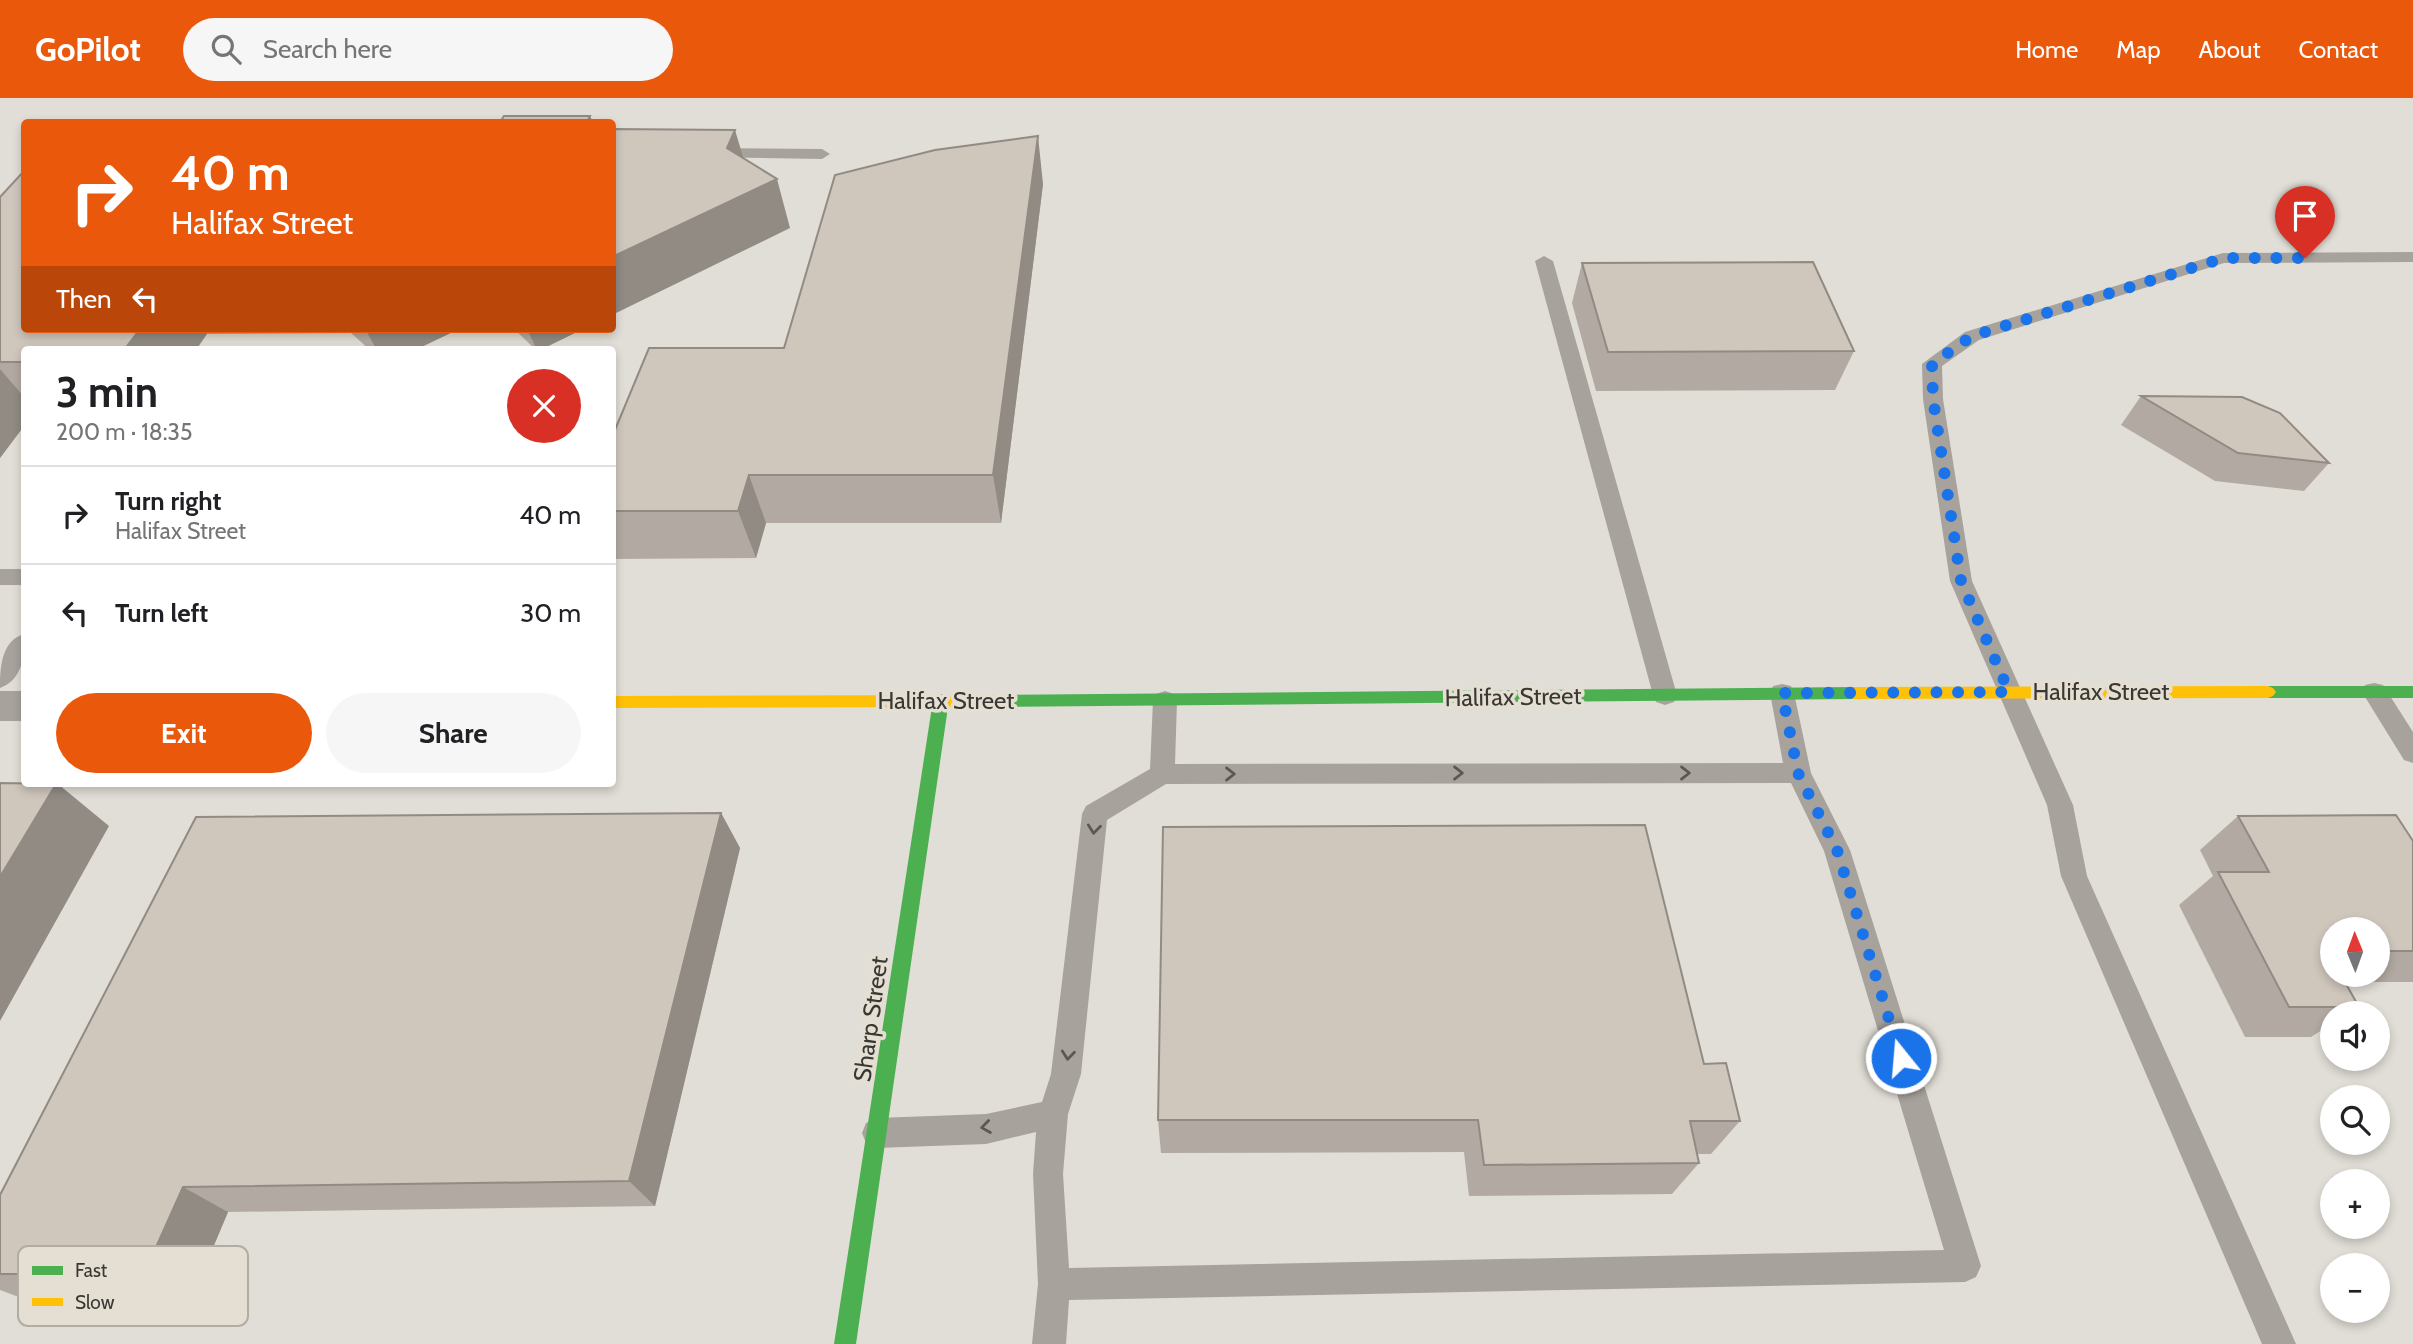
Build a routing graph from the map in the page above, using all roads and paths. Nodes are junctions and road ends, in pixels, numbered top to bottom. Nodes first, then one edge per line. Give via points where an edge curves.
1 (696, 153) edge
2 (822, 154) dead end
3 (2413, 257) edge
4 (1544, 261) dead end
5 (0, 577) edge
6 (21, 577) edge
7 (21, 647) edge
8 (0, 679) edge
9 (2009, 692) junction
10 (2374, 692) junction
11 (2413, 692) edge
12 (1782, 693) junction
13 (1665, 695) junction
14 (941, 700) junction
15 (1165, 701) junction
16 (616, 702) edge
17 (0, 706) edge
18 (21, 706) edge
19 (2413, 753) edge
20 (1798, 773) junction
21 (1162, 774) junction
22 (1053, 1114) junction
23 (877, 1133) junction
24 (1054, 1283) junction
25 (845, 1344) edge
26 (1049, 1344) edge
27 (2279, 1344) edge

1 - 2 lane
3 - 9 lane via 2224,258 1972,336 1932,364 1933,399 1961,581
4 - 13 lane
5 - 6 lane
7 - 8 lane
9 - 10 street, Halifax Street
9 - 12 street, Halifax Street
9 - 27 lane via 2060,805 2074,876
10 - 11 street, Halifax Street
10 - 19 lane
12 - 13 street, Halifax Street
12 - 20 lane
13 - 15 street, Halifax Street
14 - 15 street, Halifax Street
14 - 16 street, Halifax Street
14 - 23 street, Sharp Street
15 - 21 lane
17 - 18 street
21 -> 20 lane
20 - 24 lane via 1837,850 1965,1266
21 -> 22 lane via 1096,814 1066,1074
22 -> 23 lane via 986,1129
22 - 24 lane via 1048,1174
23 - 25 street, Sharp Street
24 - 26 lane

